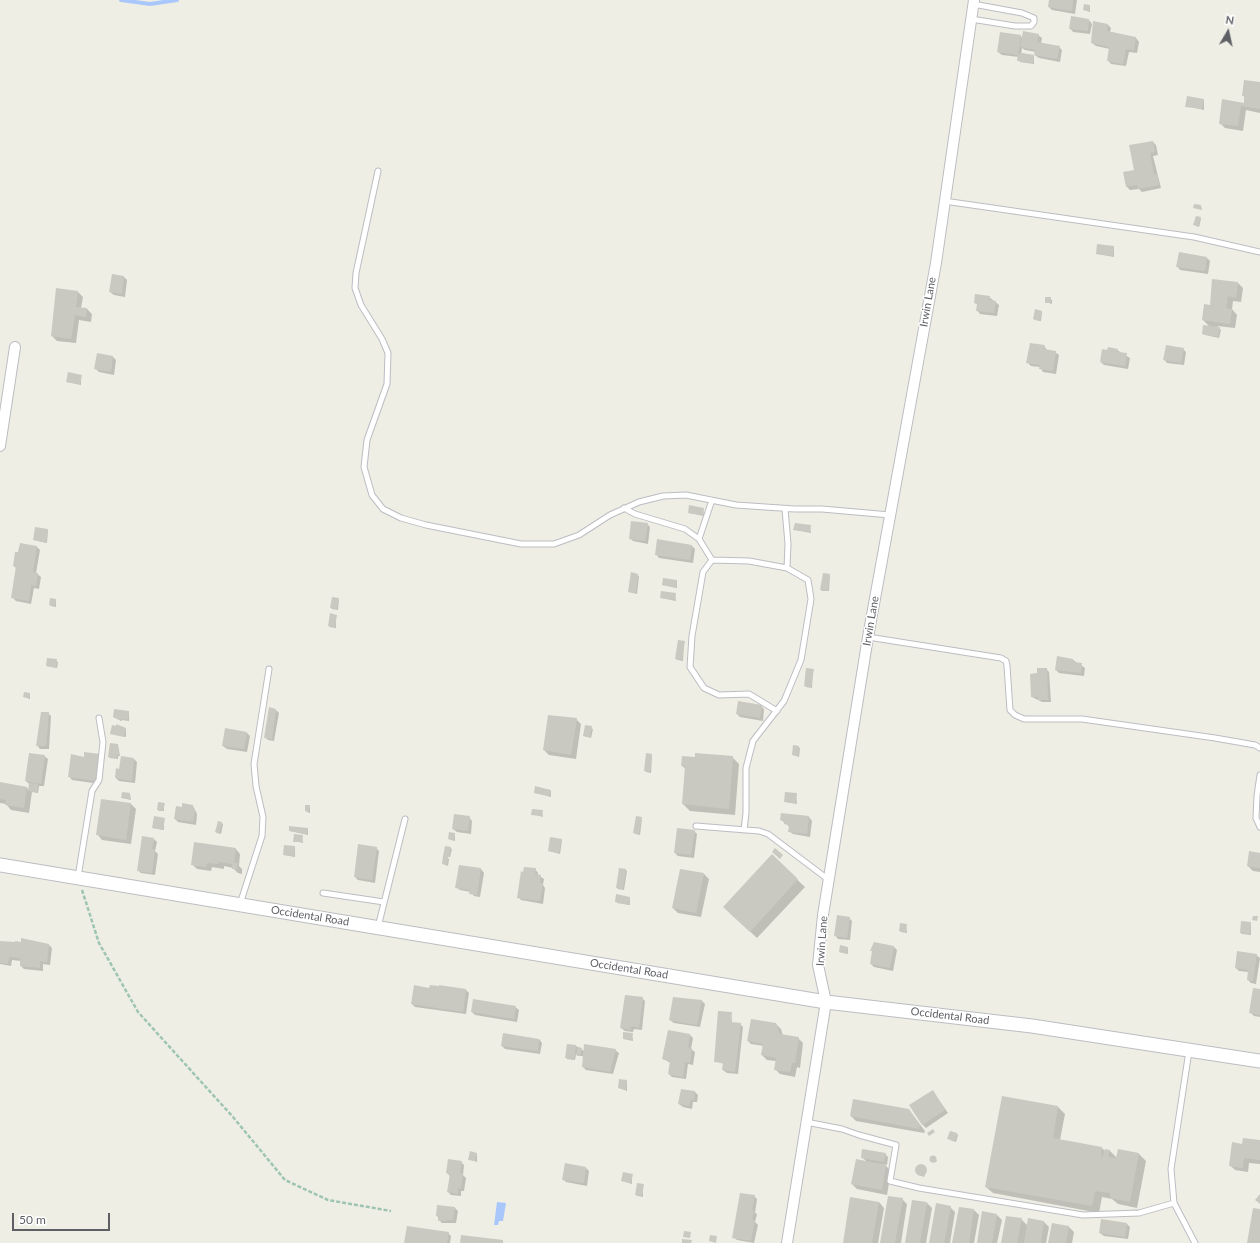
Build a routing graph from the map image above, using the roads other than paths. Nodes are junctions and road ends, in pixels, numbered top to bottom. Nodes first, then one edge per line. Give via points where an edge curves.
1 (973, 2) edge
2 (971, 20) junction
3 (378, 171) dead end
4 (944, 201) junction
5 (1260, 252) edge
6 (15, 347) dead end
7 (0, 446) edge
8 (712, 500) junction
9 (624, 508) junction
10 (785, 509) junction
11 (890, 515) junction
12 (699, 539) junction
13 (712, 560) junction
14 (787, 568) junction
15 (868, 637) junction
16 (269, 669) dead end
17 (777, 711) junction
18 (100, 718) dead end
19 (1260, 748) edge
20 (1260, 775) edge
21 (405, 819) dead end
22 (696, 826) dead end
23 (1260, 827) edge
24 (744, 830) junction
25 (0, 865) edge
26 (78, 877) junction
27 (829, 880) junction
28 (323, 893) dead end
29 (384, 902) junction
30 (240, 904) junction
31 (378, 927) junction
32 (826, 1002) junction
33 (1189, 1050) junction
34 (1260, 1061) edge
35 (806, 1122) junction
36 (1174, 1204) junction
37 (787, 1243) edge
38 (1195, 1243) edge

1 - 2 street, Irwin Lane
1 - 2 lane via 1022,13 1034,18 1034,22 1031,26 1015,26
2 - 4 street, Irwin Lane
3 - 9 lane via 355,288 361,305 388,353 387,384 367,440 364,467 372,495 383,508 401,518 521,544 554,544 579,535
4 - 5 lane via 1194,237
4 - 11 street, Irwin Lane via 936,263
6 - 7 street
8 - 9 lane via 686,495 663,496
8 - 10 lane via 736,505
8 - 12 lane
9 - 12 lane via 635,514 685,529
10 - 11 lane via 822,509
10 - 14 lane
11 - 15 street, Irwin Lane
12 - 13 lane
13 - 14 lane via 749,561
13 - 17 lane via 703,572 692,636 690,667 704,688 719,694 749,694
14 - 17 lane via 808,580 811,599 801,660 784,701
15 - 19 lane via 1001,658 1008,666 1010,710 1024,719 1082,719 1215,738
15 - 27 street, Irwin Lane
16 - 30 lane via 254,764 263,817 262,836
17 - 24 lane via 753,741 746,768
18 - 26 lane via 103,742 99,780 92,791
20 - 23 lane via 1256,818
21 - 29 lane
22 - 24 lane
24 - 27 lane via 768,834
25 - 26 street, Occidental Road
26 - 30 street, Occidental Road
27 - 32 street, Irwin Lane via 818,965
28 - 29 lane
29 - 31 lane
30 - 31 street, Occidental Road
31 - 32 street, Occidental Road
32 - 33 street, Occidental Road via 1032,1026
32 - 35 street, Irwin Lane
33 - 34 street, Occidental Road
33 - 36 lane via 1171,1168
35 - 36 lane via 842,1129 896,1145 890,1181 919,1188 1083,1215 1139,1213
35 - 37 street, Irwin Lane
36 - 38 lane

